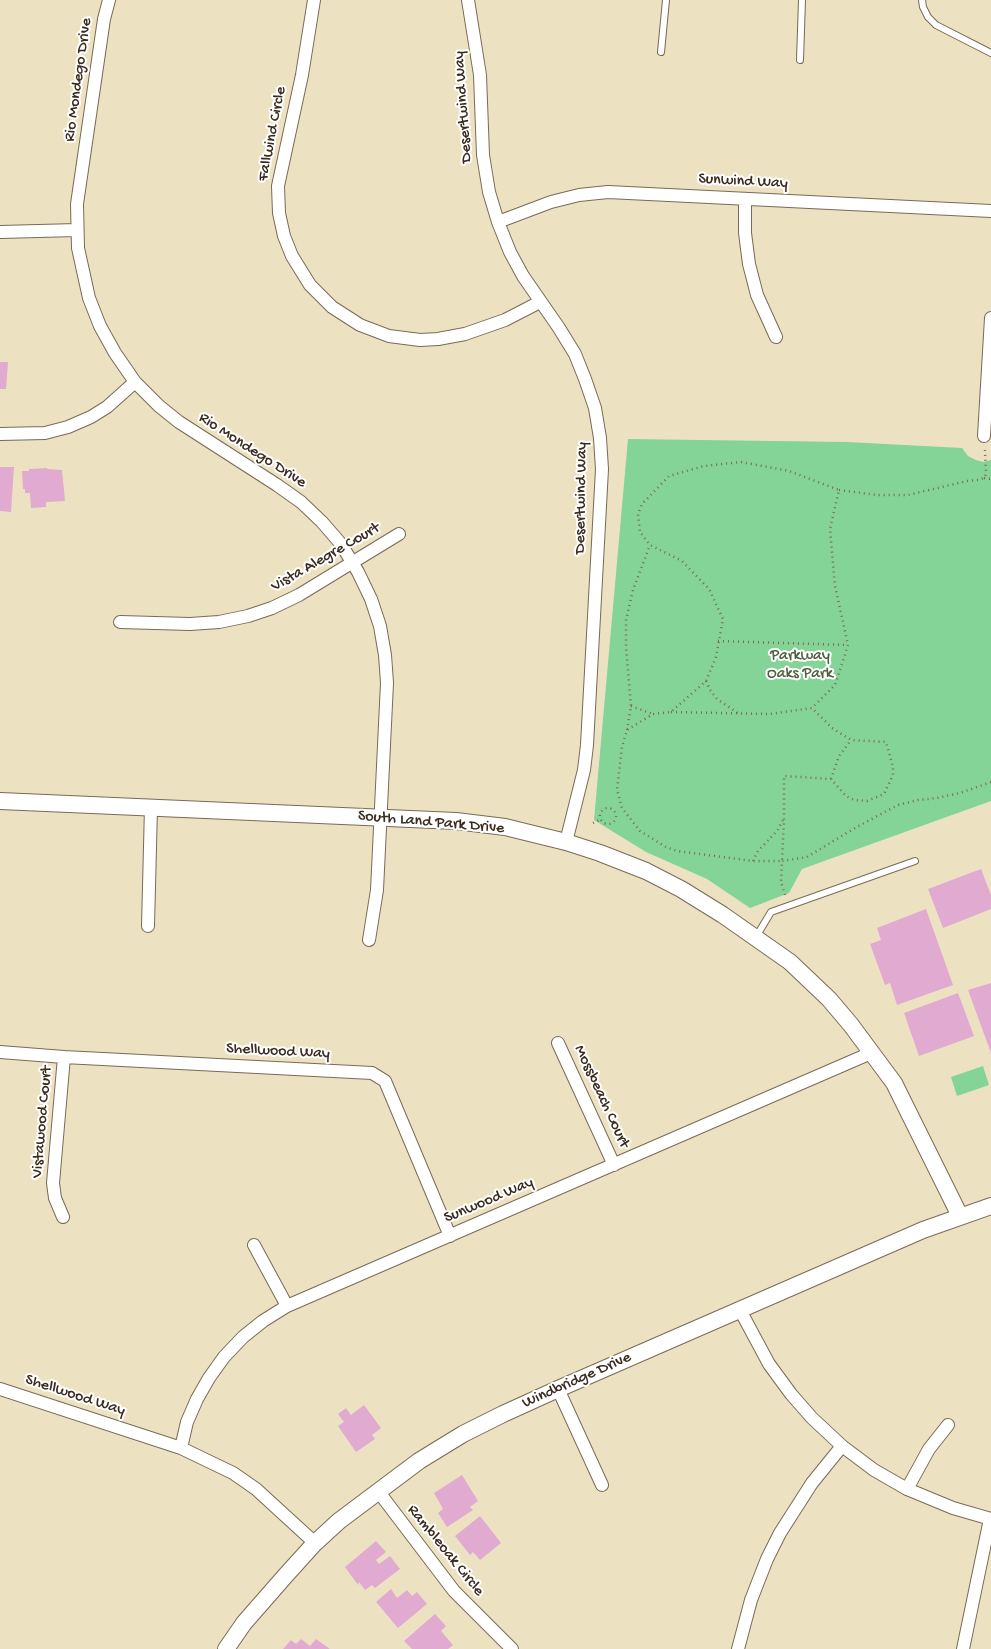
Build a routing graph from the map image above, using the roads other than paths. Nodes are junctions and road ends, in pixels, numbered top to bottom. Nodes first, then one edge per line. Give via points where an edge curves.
1 (109, 0) edge
2 (314, 0) edge
3 (468, 0) edge
4 (666, 0) edge
5 (802, 0) edge
6 (922, 0) edge
7 (661, 52) dead end
8 (991, 54) edge
9 (800, 60) dead end
10 (745, 199) junction
11 (991, 211) edge
12 (498, 222) junction
13 (77, 230) junction
14 (0, 232) edge
15 (540, 302) junction
16 (991, 318) edge
17 (776, 337) dead end
18 (135, 382) junction
19 (0, 434) edge
20 (984, 436) dead end
21 (399, 534) dead end
22 (353, 563) junction
23 (120, 622) dead end
24 (0, 801) edge
25 (151, 807) junction
26 (381, 818) junction
27 (566, 842) junction
28 (915, 860) dead end
29 (148, 926) dead end
30 (755, 938) junction
31 (369, 940) dead end
32 (558, 1043) dead end
33 (0, 1052) edge
34 (871, 1053) junction
35 (64, 1057) junction
36 (614, 1165) junction
37 (991, 1206) edge
38 (960, 1216) junction
39 (63, 1217) dead end
40 (450, 1236) junction
41 (254, 1244) dead end
42 (287, 1306) junction
43 (740, 1310) junction
44 (0, 1389) edge
45 (558, 1389) junction
46 (948, 1425) dead end
47 (842, 1446) junction
48 (181, 1448) junction
49 (602, 1485) dead end
50 (907, 1489) junction
51 (378, 1491) junction
52 (990, 1519) edge
53 (316, 1543) junction
54 (226, 1649) edge
55 (512, 1649) edge
56 (738, 1649) edge
57 (962, 1649) edge

1 - 13 street, Rio Mondego Drive via 77,204
2 - 15 street, Fallwind Circle via 278,186 284,236 310,285 332,307 360,325 389,336 420,340 465,334 505,320
3 - 12 street, Desertwind Way via 480,75 483,155
4 - 7 lane
5 - 9 lane
6 - 8 lane via 928,17 936,25
10 - 11 street, Sunwind Way
10 - 12 street, Sunwind Way via 608,192 551,202
10 - 17 street via 749,264 757,295
12 - 15 street, Desertwind Way via 510,252
13 - 14 street
13 - 18 street, Rio Mondego Drive via 89,298 114,353
15 - 27 street, Desertwind Way via 575,354 585,379 595,408 602,469 587,745
16 - 20 street
18 - 19 street via 107,407 68,427 45,433
18 - 22 street, Rio Mondego Drive via 179,422 301,502 341,544
21 - 22 street, Vista Alegre Court
22 - 23 street, Vista Alegre Court via 299,595 248,616 190,624
22 - 26 street, Rio Mondego Drive via 371,599 385,654 387,683
24 - 25 street, South Land Park Drive
25 - 26 street, South Land Park Drive
25 - 29 street
26 - 27 street, South Land Park Drive via 495,826
26 - 31 street, Rio Mondego Drive via 377,890
27 - 30 street, South Land Park Drive via 646,871 681,889
28 - 30 lane via 771,912
30 - 34 street, South Land Park Drive via 790,962 820,990
32 - 36 street, Mossbeach Court
33 - 35 street, Shellwood Way
34 - 36 street, Sunwood Way
34 - 38 street, South Land Park Drive via 894,1083
35 - 39 street, Vistawood Court via 53,1183
35 - 40 street, Shellwood Way via 372,1073 385,1082
36 - 40 street, Sunwood Way
37 - 38 street, Windbridge Drive
38 - 43 street, Windbridge Drive
40 - 42 street, Sunwood Way
41 - 42 street
42 - 48 street, Sunwood Way via 243,1337 209,1378 187,1422
43 - 45 street, Windbridge Drive
43 - 47 street via 769,1364 791,1394
44 - 48 street, Shellwood Way
45 - 49 street
45 - 51 street, Windbridge Drive via 463,1434
46 - 50 street via 929,1448
47 - 50 street
47 - 56 street via 812,1483 780,1533 751,1600
48 - 53 street, Shellwood Way via 233,1473 256,1489
50 - 52 street
51 - 53 street, Windbridge Drive
51 - 55 street, Rambleoak Circle via 454,1591
52 - 57 street
53 - 54 street, Windbridge Drive via 244,1623

